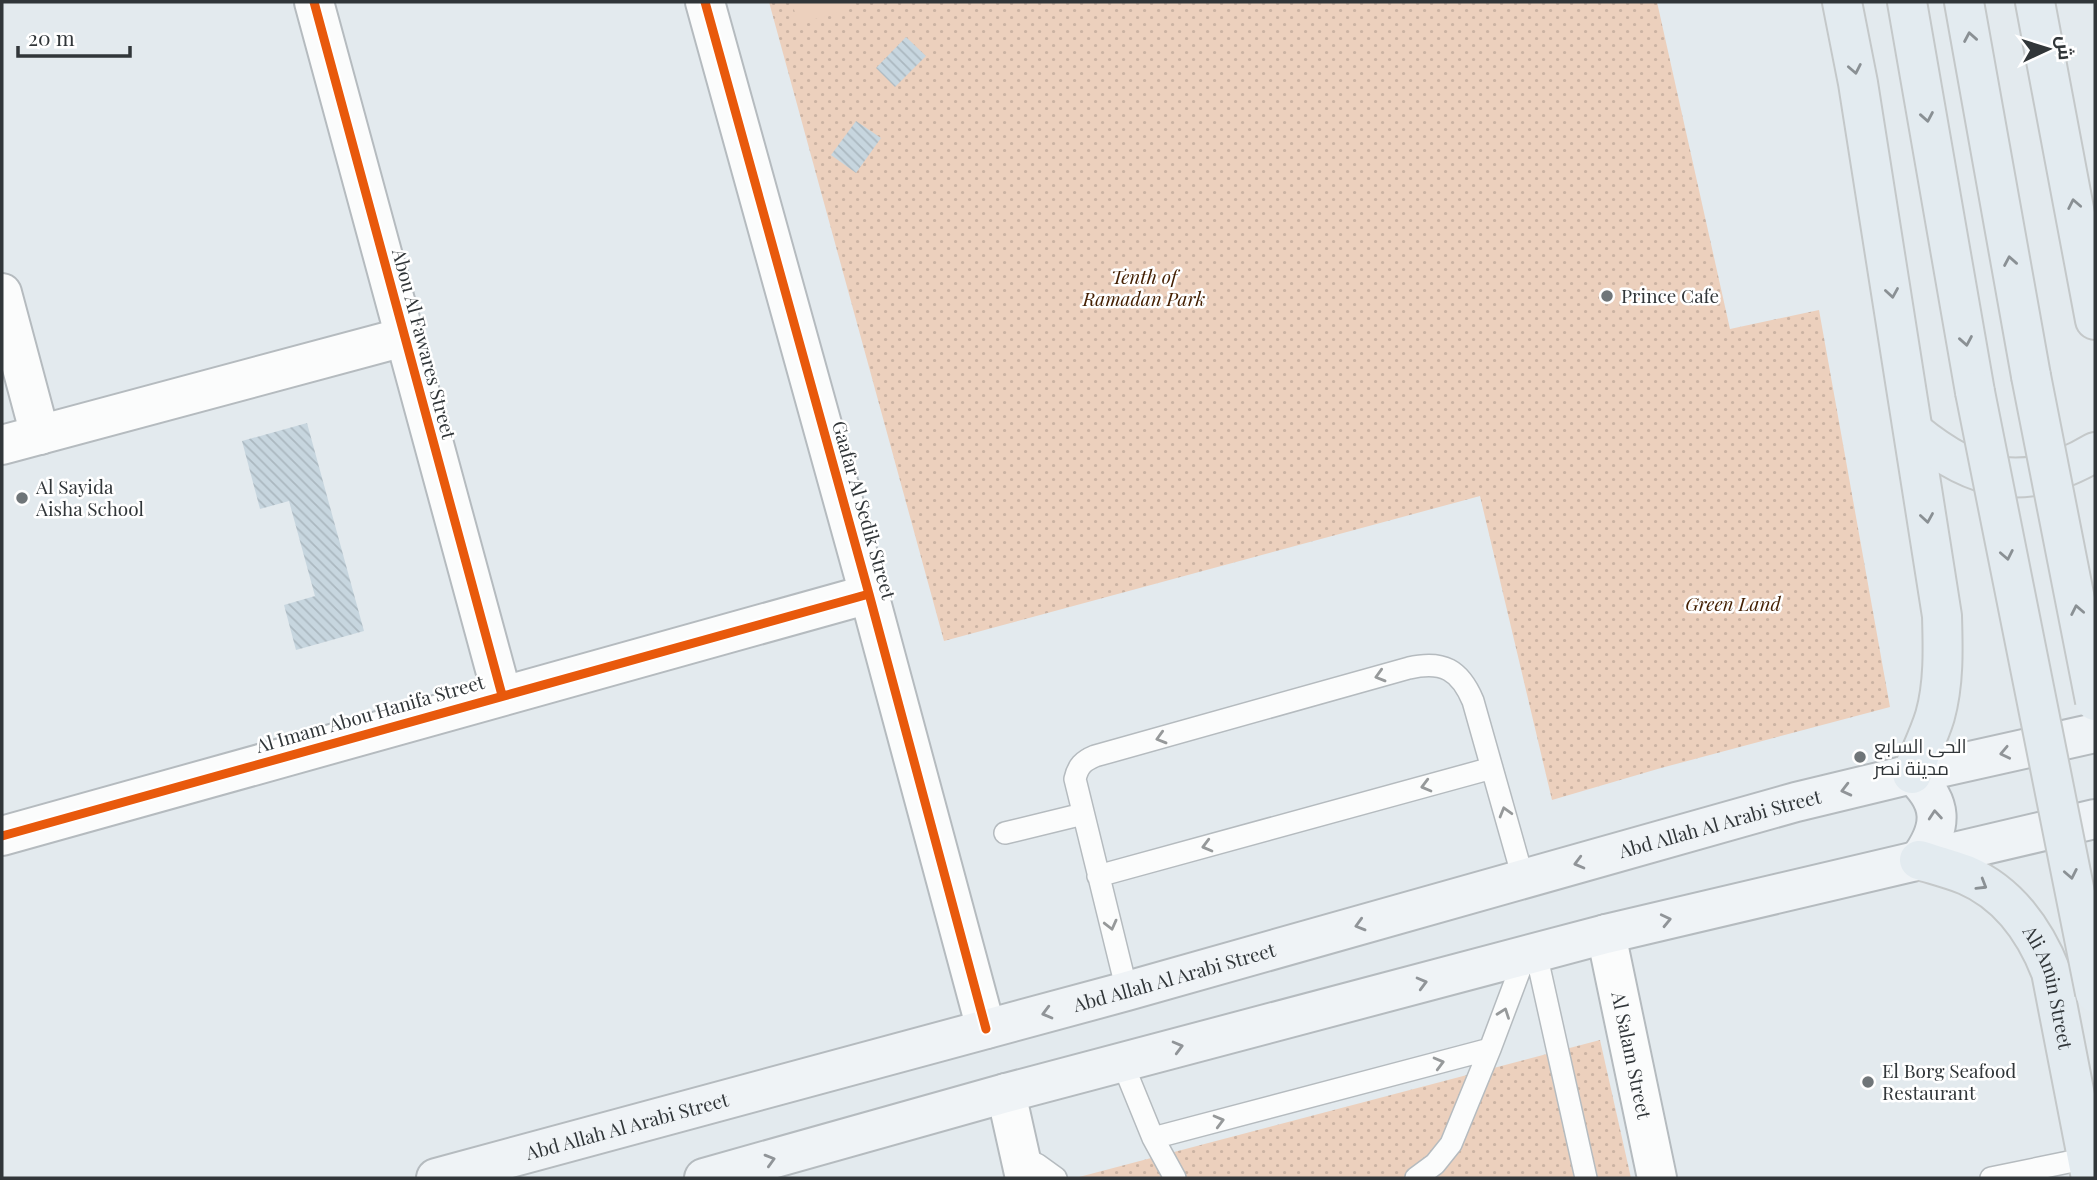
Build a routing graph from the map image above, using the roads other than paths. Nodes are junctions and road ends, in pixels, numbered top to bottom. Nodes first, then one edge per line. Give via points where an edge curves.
1 (314, 2) edge
2 (705, 2) edge
3 (1842, 2) edge
4 (1907, 2) edge
5 (1964, 2) edge
6 (2035, 2) edge
7 (2, 293) edge
8 (2095, 320) edge
9 (404, 337) junction
10 (1914, 432) junction
11 (40, 435) junction
12 (2, 445) edge
13 (2095, 452) edge
14 (869, 594) junction
15 (502, 695) junction
16 (2095, 701) edge
17 (2095, 733) edge
18 (1492, 768) junction
19 (1912, 774) junction
20 (1083, 814) junction
21 (2095, 819) edge
22 (3, 831) edge
23 (1005, 833) dead end
24 (1919, 860) junction
25 (1098, 876) junction
26 (1523, 878) junction
27 (1606, 934) junction
28 (1531, 954) junction
29 (1128, 991) junction
30 (2095, 993) edge
31 (986, 1029) junction
32 (1490, 1049) junction
33 (1122, 1062) junction
34 (2086, 1091) edge
35 (1006, 1093) junction
36 (1153, 1138) junction
37 (1023, 1167) edge
38 (2090, 1168) edge
39 (436, 1178) edge
40 (704, 1178) edge
41 (1056, 1178) edge
42 (1175, 1178) edge
43 (1416, 1178) edge
44 (1586, 1178) edge
45 (1657, 1178) edge
46 (1991, 1178) edge

1 - 9 street, Abou Al Fawares Street
2 - 14 street, Gaafar Al Sedik Street
3 -> 10 main road
4 -> 30 main road, bridge via 1975,392
16 -> 5 main road, bridge
8 -> 6 main road
7 - 11 street
9 - 11 street
9 - 15 street, Abou Al Fawares Street
10 - 13 main road via 1962,466 2016,478 2071,467
10 -> 19 main road via 1943,650 1935,716
11 - 12 street
14 - 15 street, Al Imam Abou Hanifa Street
14 - 31 street, Gaafar Al Sedik Street
15 - 22 street, Al Imam Abou Hanifa Street
17 -> 19 main road, Abd Allah Al Arabi Street
18 -> 20 lane via 1467,686 1442,666 1425,664 1095,756 1077,768
18 -> 25 lane
26 -> 18 lane
24 -> 19 main road via 1937,825 1927,787
19 -> 26 main road, Abd Allah Al Arabi Street
20 - 23 lane
20 - 25 lane
21 - 24 main road
27 -> 24 main road
24 -> 34 main road, Ali Amin Street via 1968,876 1994,892 2032,931 2051,972
25 -> 29 lane
26 -> 29 main road, Abd Allah Al Arabi Street
27 - 28 main road
27 - 45 street, Al Salam Street
32 -> 28 lane
33 -> 28 main road
28 - 44 lane
29 -> 31 main road, Abd Allah Al Arabi Street
31 - 39 main road, Abd Allah Al Arabi Street
36 -> 32 lane
32 - 43 lane via 1451,1144
33 - 35 main road
33 - 36 lane
34 - 38 main road, Ali Amin Street
35 - 37 street
40 -> 35 main road
36 - 42 lane
37 - 41 lane via 1038,1165
38 - 46 lane

